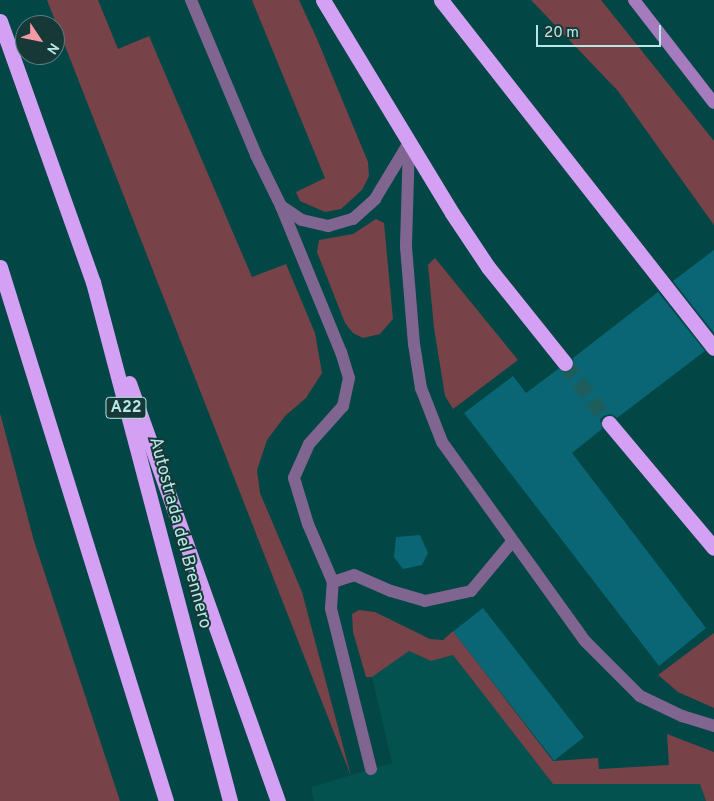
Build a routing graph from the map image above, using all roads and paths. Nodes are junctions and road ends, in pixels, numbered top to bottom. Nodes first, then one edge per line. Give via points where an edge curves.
1 (191, 0) edge
2 (323, 0) edge
3 (441, 0) edge
4 (634, 0) edge
5 (0, 21) edge
6 (714, 103) edge
7 (409, 144) junction
8 (281, 206) junction
9 (0, 267) edge
10 (93, 282) junction
11 (714, 348) edge
12 (565, 364) tunnel mouth
13 (609, 423) tunnel mouth
14 (512, 542) junction
15 (714, 548) edge
16 (333, 582) junction
17 (714, 726) edge
18 (371, 770) dead end
19 (166, 801) edge
20 (230, 801) edge
21 (278, 801) edge

1 - 8 lane
2 - 7 highway
3 - 11 highway
4 - 6 main road
5 - 10 highway, Autostrada del Brennero / A22
7 - 8 lane via 375,199 353,219 328,226 302,220
7 - 12 highway via 488,267
7 - 14 lane via 406,247 421,388 442,442
8 - 16 lane via 349,378 343,406 309,444 294,478 308,524
9 - 19 highway
10 - 20 highway, Autostrada del Brennero / A22
10 - 21 highway
13 - 15 highway
14 - 16 lane via 471,591 425,601 391,592 354,575
14 - 17 lane via 585,641 640,696 682,716
16 - 18 lane via 330,608

